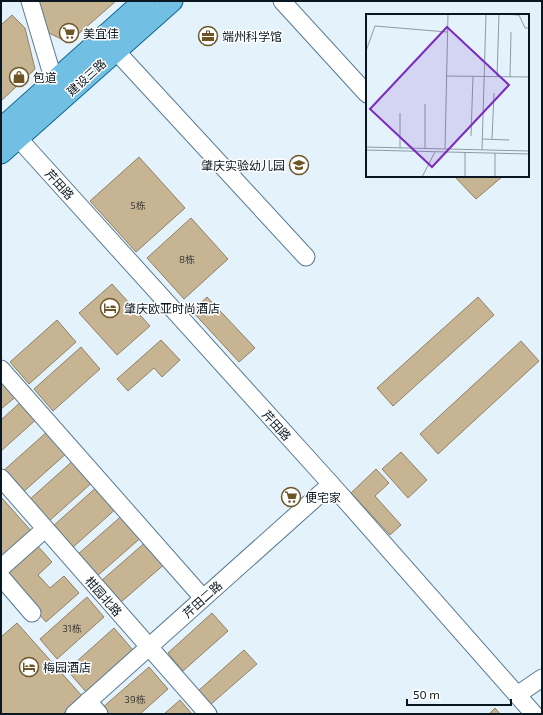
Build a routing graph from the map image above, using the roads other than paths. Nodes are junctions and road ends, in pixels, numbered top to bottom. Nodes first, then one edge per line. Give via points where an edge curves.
1 (30, 1) edge
2 (144, 1) edge
3 (172, 1) edge
4 (282, 1) edge
5 (116, 51) junction
6 (54, 81) junction
7 (366, 93) edge
8 (10, 133) edge
9 (1, 153) edge
10 (306, 257) dead end
11 (1, 369) edge
12 (1, 478) edge
13 (330, 484) junction
14 (45, 529) junction
15 (1, 568) edge
16 (1, 577) edge
17 (203, 598) junction
18 (32, 613) dead end
19 (148, 647) junction
20 (542, 678) edge
21 (517, 696) junction
22 (94, 708) edge
23 (74, 714) edge
24 (208, 714) edge
25 (534, 714) edge

1 - 6 street
2 - 6 main road, 建设三路
3 - 5 main road, 建设三路
4 - 7 street
5 - 8 main road, 建设三路
5 - 10 street
6 - 8 main road, 建设三路
8 - 9 main road, 建设三路
8 - 13 street, 芹田路
11 - 17 street
12 - 14 street, 柑园北路
13 - 17 street, 芹田二路
13 - 21 street, 芹田路
14 - 15 street
14 - 19 street, 柑园北路
16 - 18 street
17 - 19 street, 芹田二路
19 - 22 street, 芹田二路
19 - 24 street, 柑园北路
20 - 21 street
21 - 25 street, 芹田路
22 - 23 street, 芹田二路

